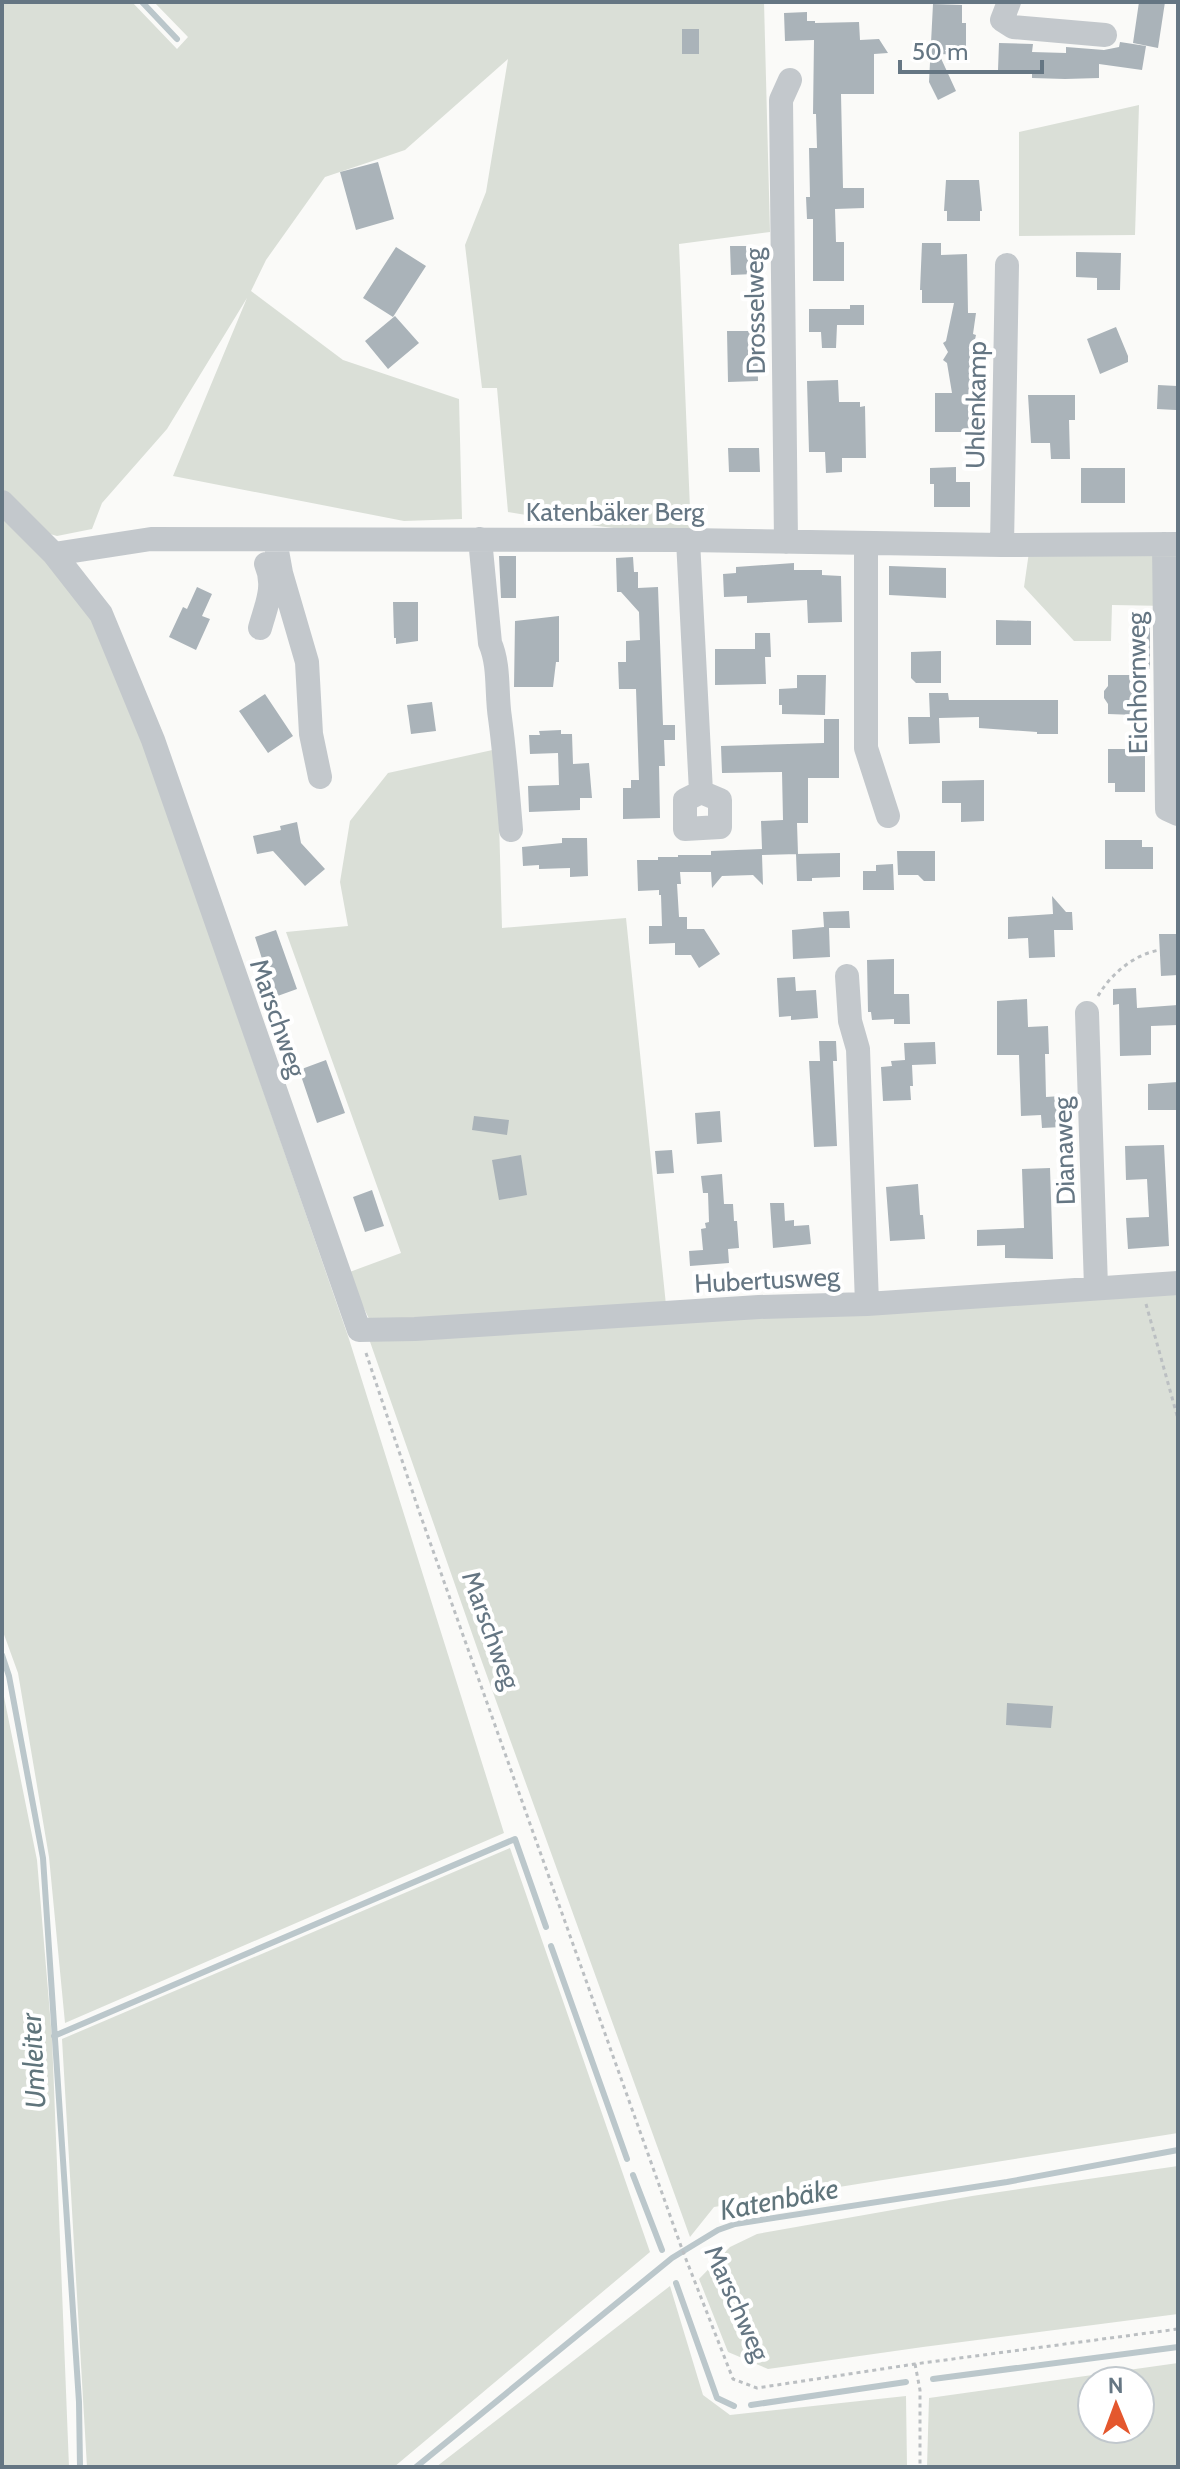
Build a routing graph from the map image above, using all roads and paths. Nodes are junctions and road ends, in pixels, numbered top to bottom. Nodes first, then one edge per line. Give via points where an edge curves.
1 (1009, 2) edge
2 (1105, 35) dead end
3 (790, 80) dead end
4 (1007, 265) dead end
5 (2, 502) edge
6 (480, 539) junction
7 (266, 540) junction
8 (688, 540) junction
9 (786, 542) junction
10 (866, 544) junction
11 (1171, 544) edge
12 (1002, 545) junction
13 (54, 554) junction
14 (260, 628) dead end
15 (320, 777) dead end
16 (701, 792) dead end
17 (1178, 814) edge
18 (888, 816) dead end
19 (511, 830) dead end
20 (1160, 950) dead end
21 (847, 976) dead end
22 (1087, 1013) joint
23 (1178, 1283) edge
24 (1143, 1285) junction
25 (1096, 1287) junction
26 (867, 1304) junction
27 (359, 1330) junction
28 (1178, 1419) edge
29 (1178, 2329) edge
30 (915, 2364) junction
31 (920, 2467) edge

1 - 2 street via 1002,20 1013,27
3 - 9 street, Drosselweg via 781,100
4 - 12 street, Uhlenkamp
5 - 13 street, Marschweg
6 - 7 street, Katenbäker Berg
6 - 8 street, Katenbäker Berg
6 - 19 street
7 - 13 street, Katenbäker Berg via 151,539
7 - 14 street via 271,589
7 - 15 street via 307,662 311,734
8 - 9 street, Katenbäker Berg
8 - 16 street
9 - 10 street, Katenbäker Berg
10 - 12 street, Katenbäker Berg
10 - 18 street via 866,748
11 - 12 street, Katenbäker Berg
11 - 17 street, Eichhornweg via 1167,809
13 - 27 street, Marschweg via 101,614 153,740
20 - 22 path via 1107,980
21 - 26 street via 858,1049
22 - 25 street, Dianaweg
23 - 24 street, Hubertusweg
24 - 25 street, Hubertusweg
24 - 28 path
25 - 26 street, Hubertusweg
26 - 27 street, Hubertusweg
27 - 30 path, Marschweg via 682,2249 733,2379 757,2388
29 - 30 path, Marschweg
30 - 31 path

